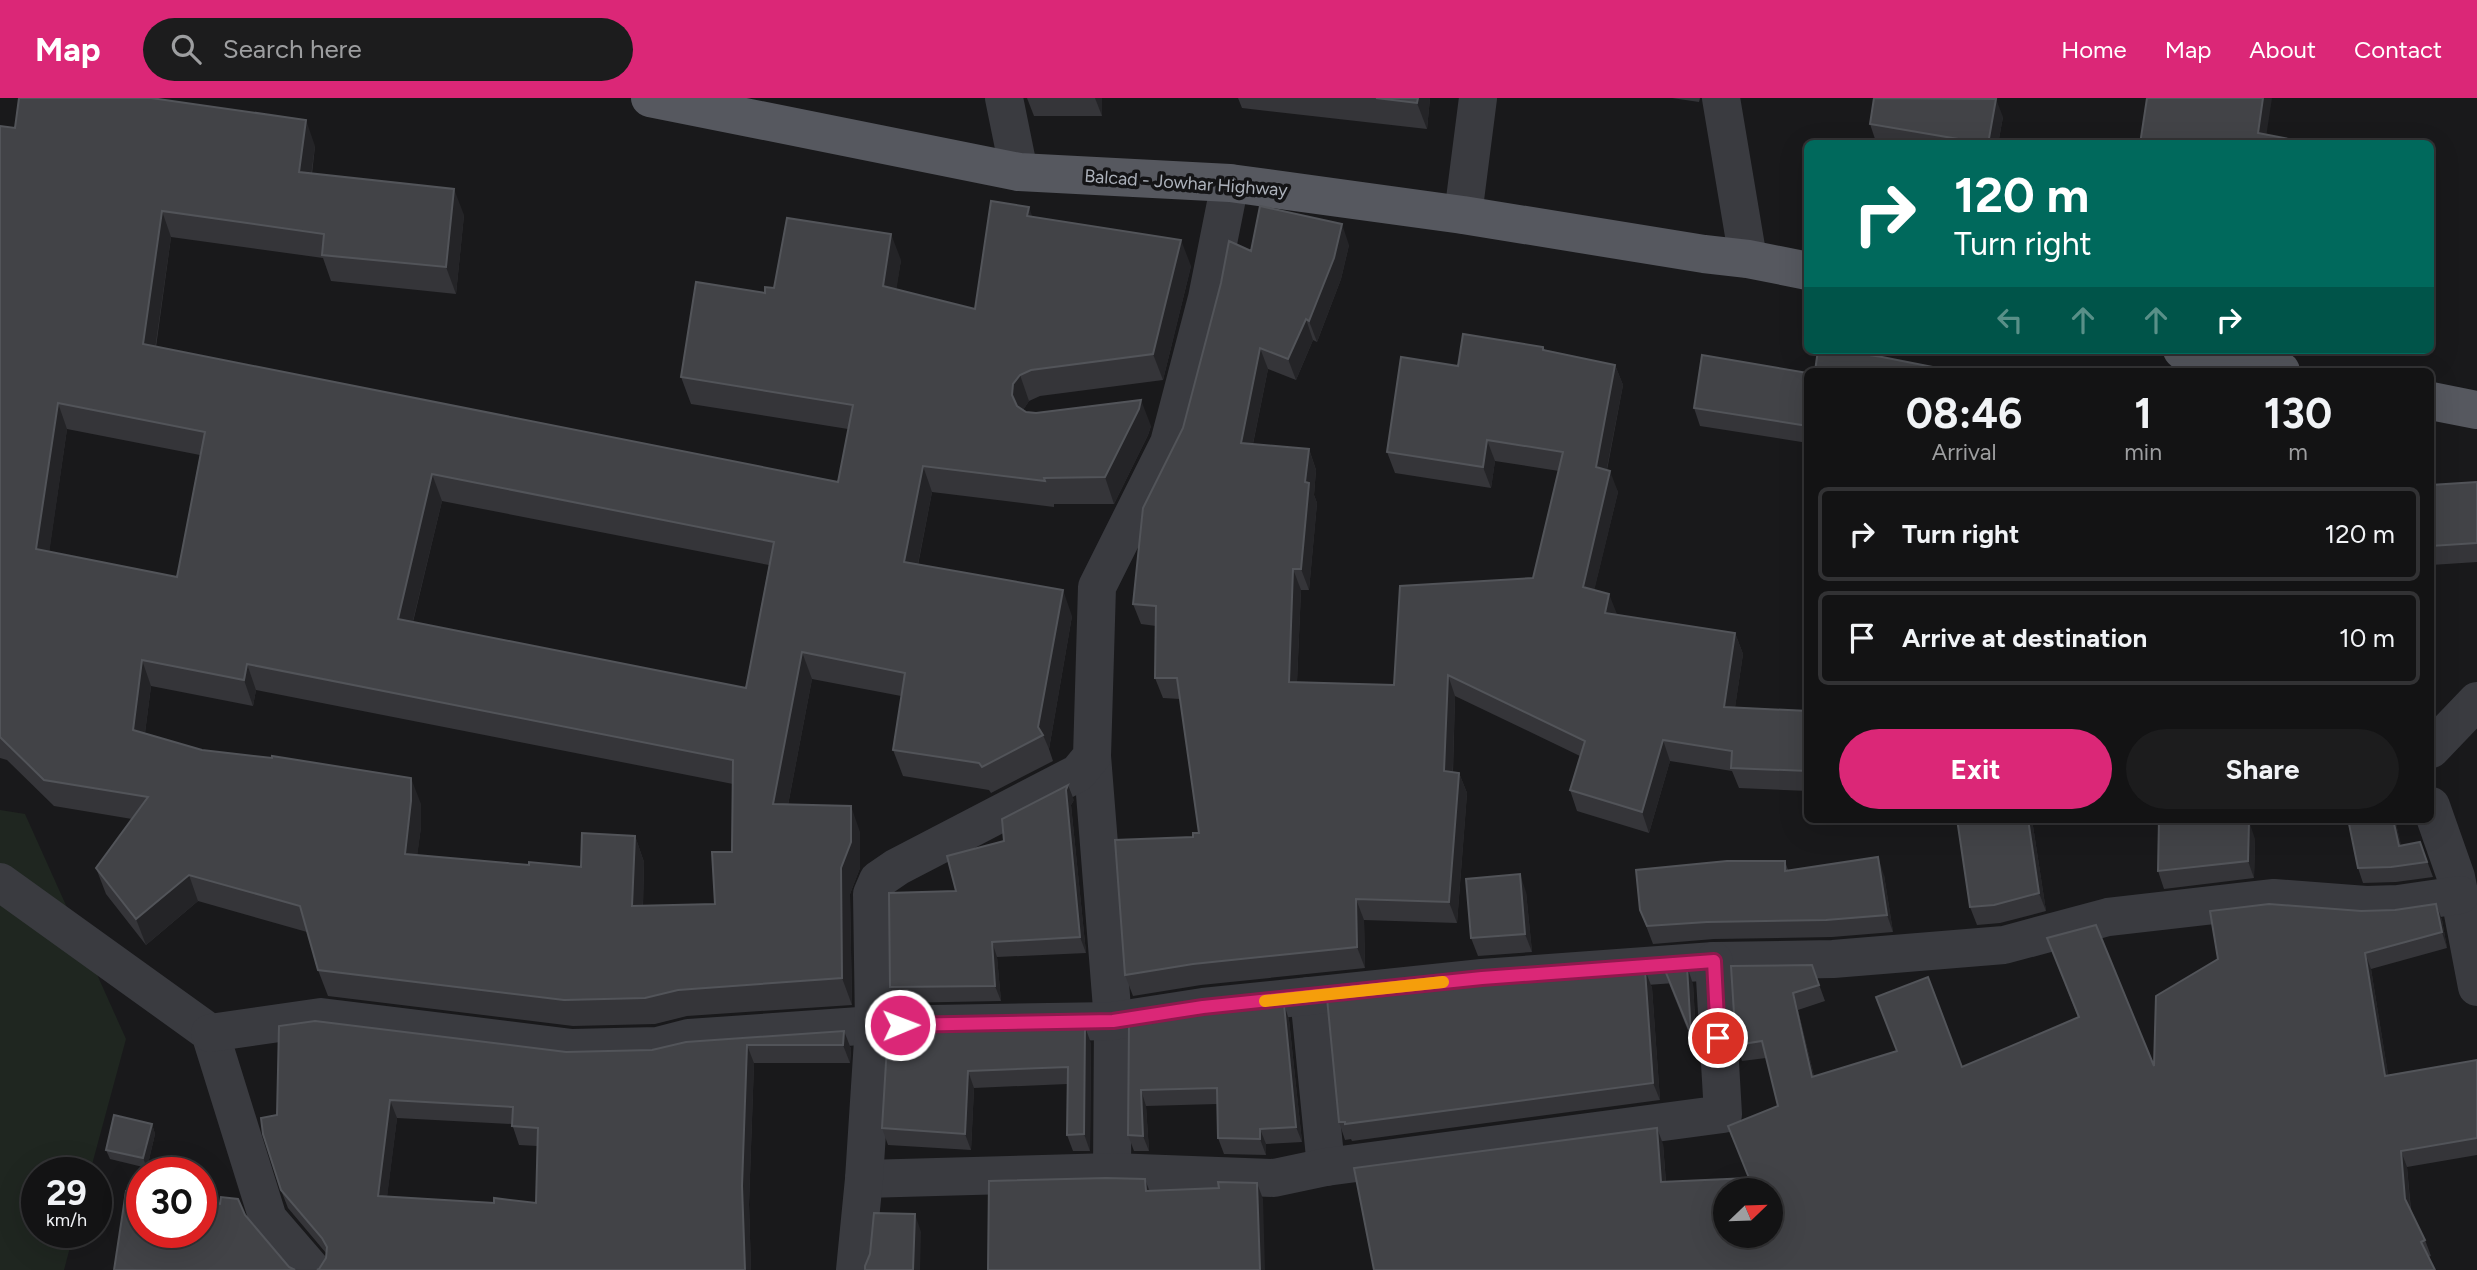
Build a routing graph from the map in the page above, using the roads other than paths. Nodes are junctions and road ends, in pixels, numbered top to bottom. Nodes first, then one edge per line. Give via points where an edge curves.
1 (650, 98) edge
2 (1004, 98) edge
3 (1478, 98) edge
4 (1721, 98) edge
5 (1019, 172) junction
6 (1230, 183) junction
7 (1463, 215) junction
8 (1748, 259) junction
9 (1804, 270) edge
10 (2201, 354) edge
11 (2267, 368) edge
12 (1180, 400) junction
13 (2434, 402) edge
14 (1139, 405) edge
15 (2477, 410) edge
16 (2477, 701) edge
17 (2434, 746) edge
18 (1092, 756) junction
19 (2434, 815) edge
20 (0, 882) edge
21 (2460, 895) junction
22 (1714, 961) junction
23 (2477, 987) edge
24 (1308, 996) junction
25 (1113, 1021) junction
26 (873, 1025) junction
27 (210, 1033) junction
28 (1326, 1167) junction
29 (1112, 1172) junction
30 (864, 1179) junction
31 (312, 1270) edge
32 (855, 1270) edge

1 - 5 main road, Balcad - Jowhar Highway
2 - 5 street
3 - 7 street
4 - 8 street
5 - 6 main road, Balcad - Jowhar Highway
6 - 7 main road, Balcad - Jowhar Highway
6 - 12 street
7 - 8 main road, Balcad - Jowhar Highway
8 - 9 main road, Balcad - Jowhar Highway
10 - 11 main road
12 - 14 street
12 - 18 street via 1169,443 1097,587
13 - 15 main road
16 - 17 street
18 - 25 street
18 - 26 street via 1078,773 878,880 872,894
19 - 21 street
20 - 27 street
21 - 22 street via 2398,905 2274,898 2108,917 2004,945 1833,959
21 - 23 street
22 - 24 street
22 - 28 street via 1723,1114
24 - 25 street
24 - 28 street
25 - 26 street
25 - 29 street
26 - 27 street via 690,1038 658,1046 572,1048 321,1017
26 - 30 street
27 - 31 street via 268,1219
28 - 29 street via 1274,1178
29 - 30 street
30 - 32 street

